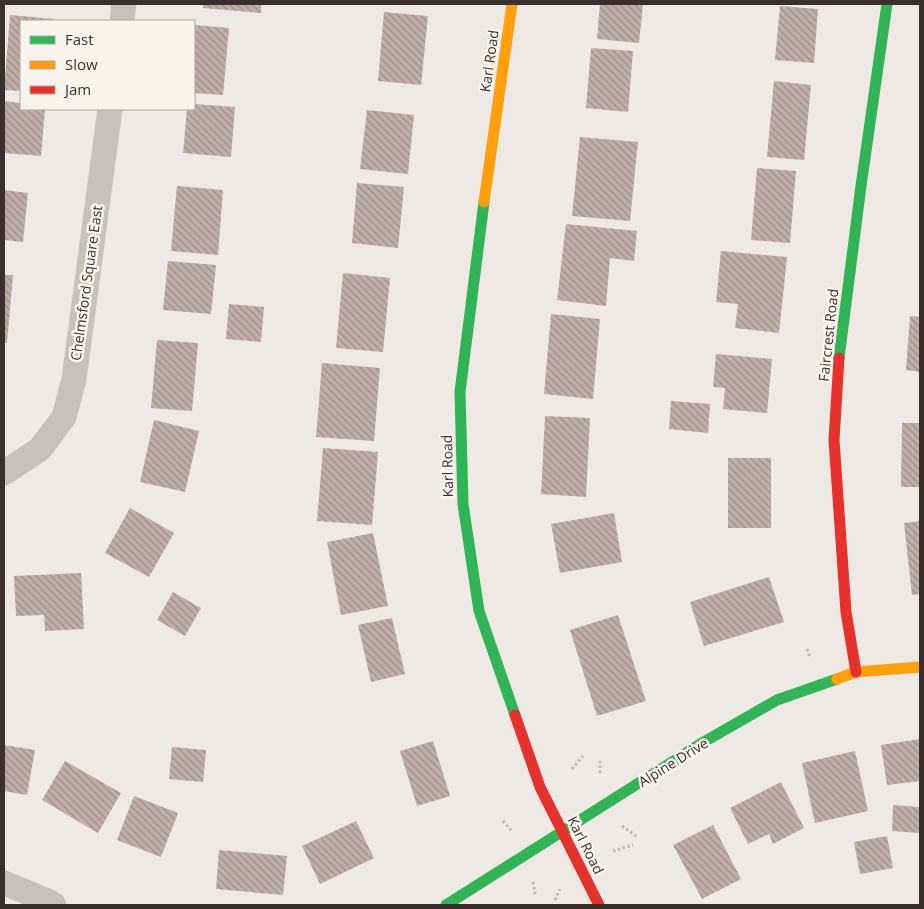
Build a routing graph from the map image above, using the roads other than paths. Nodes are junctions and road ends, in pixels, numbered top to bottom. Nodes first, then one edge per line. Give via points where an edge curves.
1 (124, 4) edge
2 (512, 4) edge
3 (887, 4) edge
4 (122, 20) edge
5 (110, 110) edge
6 (4, 473) edge
7 (920, 667) edge
8 (856, 672) junction
9 (562, 832) junction
10 (4, 883) edge
11 (54, 905) edge
12 (446, 905) edge
13 (599, 905) edge

1 - 4 street
2 - 9 street, Karl Road via 460,392 463,504 478,611 540,787
3 - 8 street, Faircrest Road via 838,362 834,440 846,612
5 - 6 street, Chelmsford Square East via 74,379 64,417 40,449
7 - 8 street, Alpine Drive
8 - 9 street, Alpine Drive via 778,700 702,743
9 - 12 street, Alpine Drive
9 - 13 street, Karl Road
10 - 11 street

